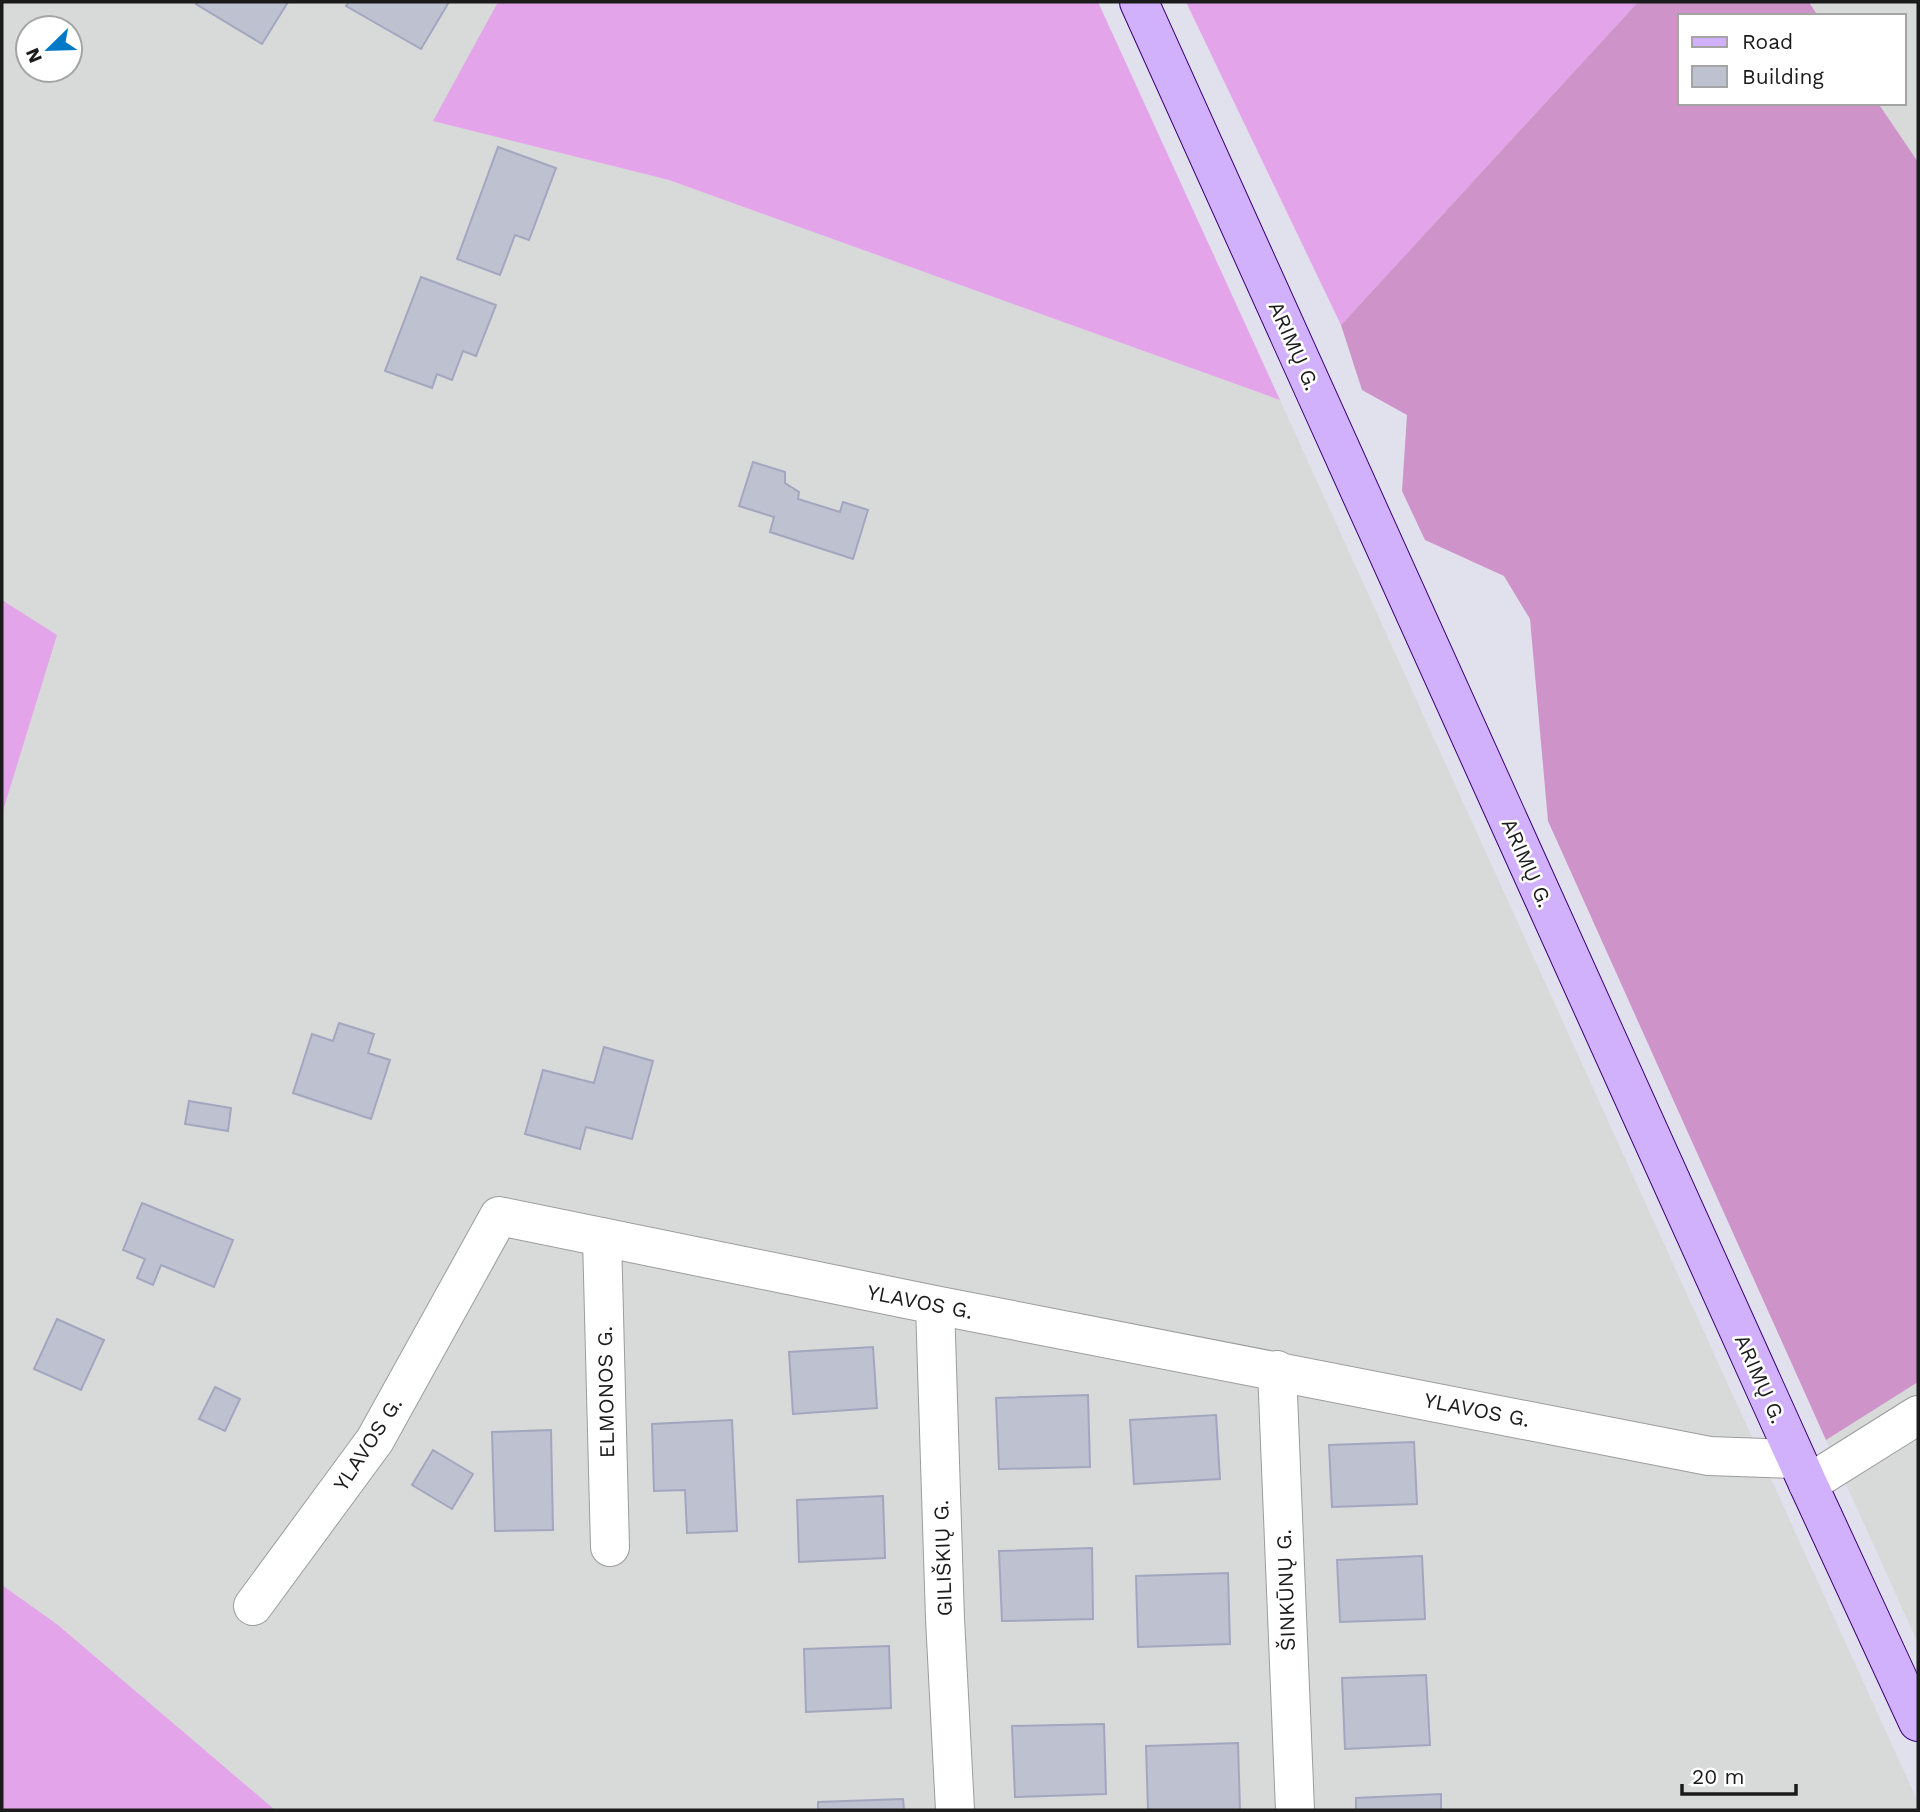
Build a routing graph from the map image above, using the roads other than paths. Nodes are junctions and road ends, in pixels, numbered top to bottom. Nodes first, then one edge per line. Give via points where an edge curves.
1 (1139, 2) edge
2 (602, 1237) junction
3 (935, 1306) junction
4 (1277, 1370) junction
5 (1918, 1415) edge
6 (1802, 1471) junction
7 (610, 1546) dead end
8 (253, 1606) dead end
9 (1918, 1722) edge
10 (955, 1810) edge
11 (1295, 1810) edge

1 - 6 main road, ARIMŲ G.
2 - 3 street, YLAVOS G.
2 - 7 street, ELMONOS G.
2 - 8 street, YLAVOS G. via 499,1216 375,1440
3 - 4 street, YLAVOS G.
3 - 10 street, GILIŠKIŲ G.
4 - 6 street, YLAVOS G.
4 - 11 street, ŠINKŪNŲ G.
5 - 6 street
6 - 9 main road, ARIMŲ G.

